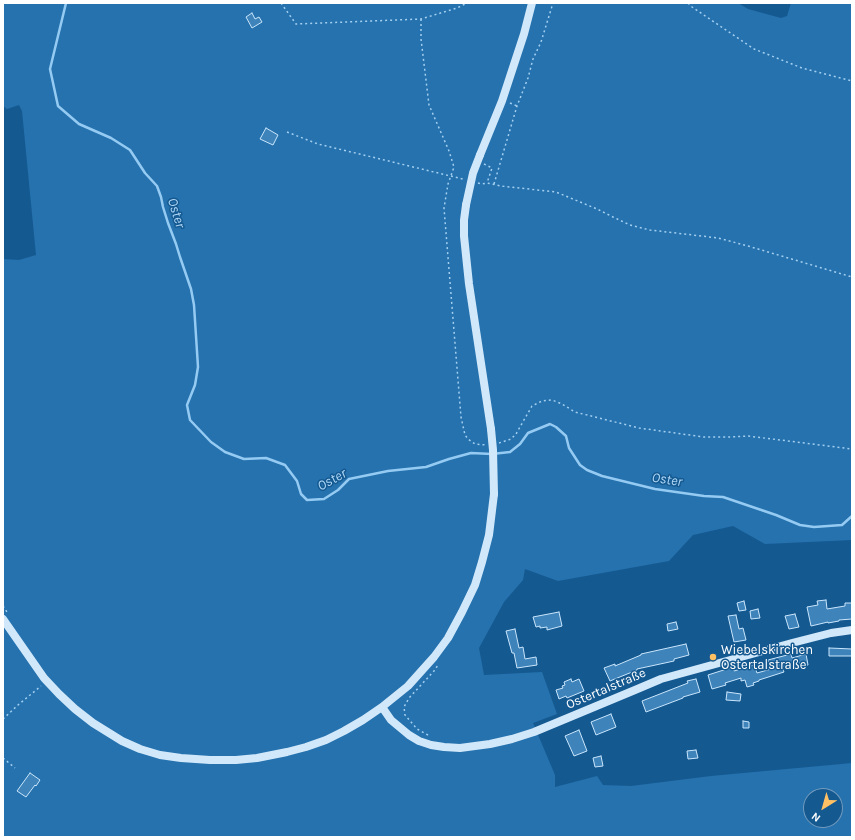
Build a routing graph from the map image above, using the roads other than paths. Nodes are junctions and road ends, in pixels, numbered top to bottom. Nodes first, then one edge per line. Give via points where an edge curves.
1 (532, 3) edge
2 (6, 617) edge
3 (852, 630) edge
4 (382, 707) junction

1 - 4 main road, bridge via 505,94 473,172 464,220 469,284 493,450 494,494 489,534 475,585 448,638 408,686
2 - 4 main road via 25,651 47,681 75,709 113,736 160,755 236,760 287,752 332,737
3 - 4 main road, Ostertalstraße via 792,643 661,679 534,732 490,744 460,748 419,741 391,720

